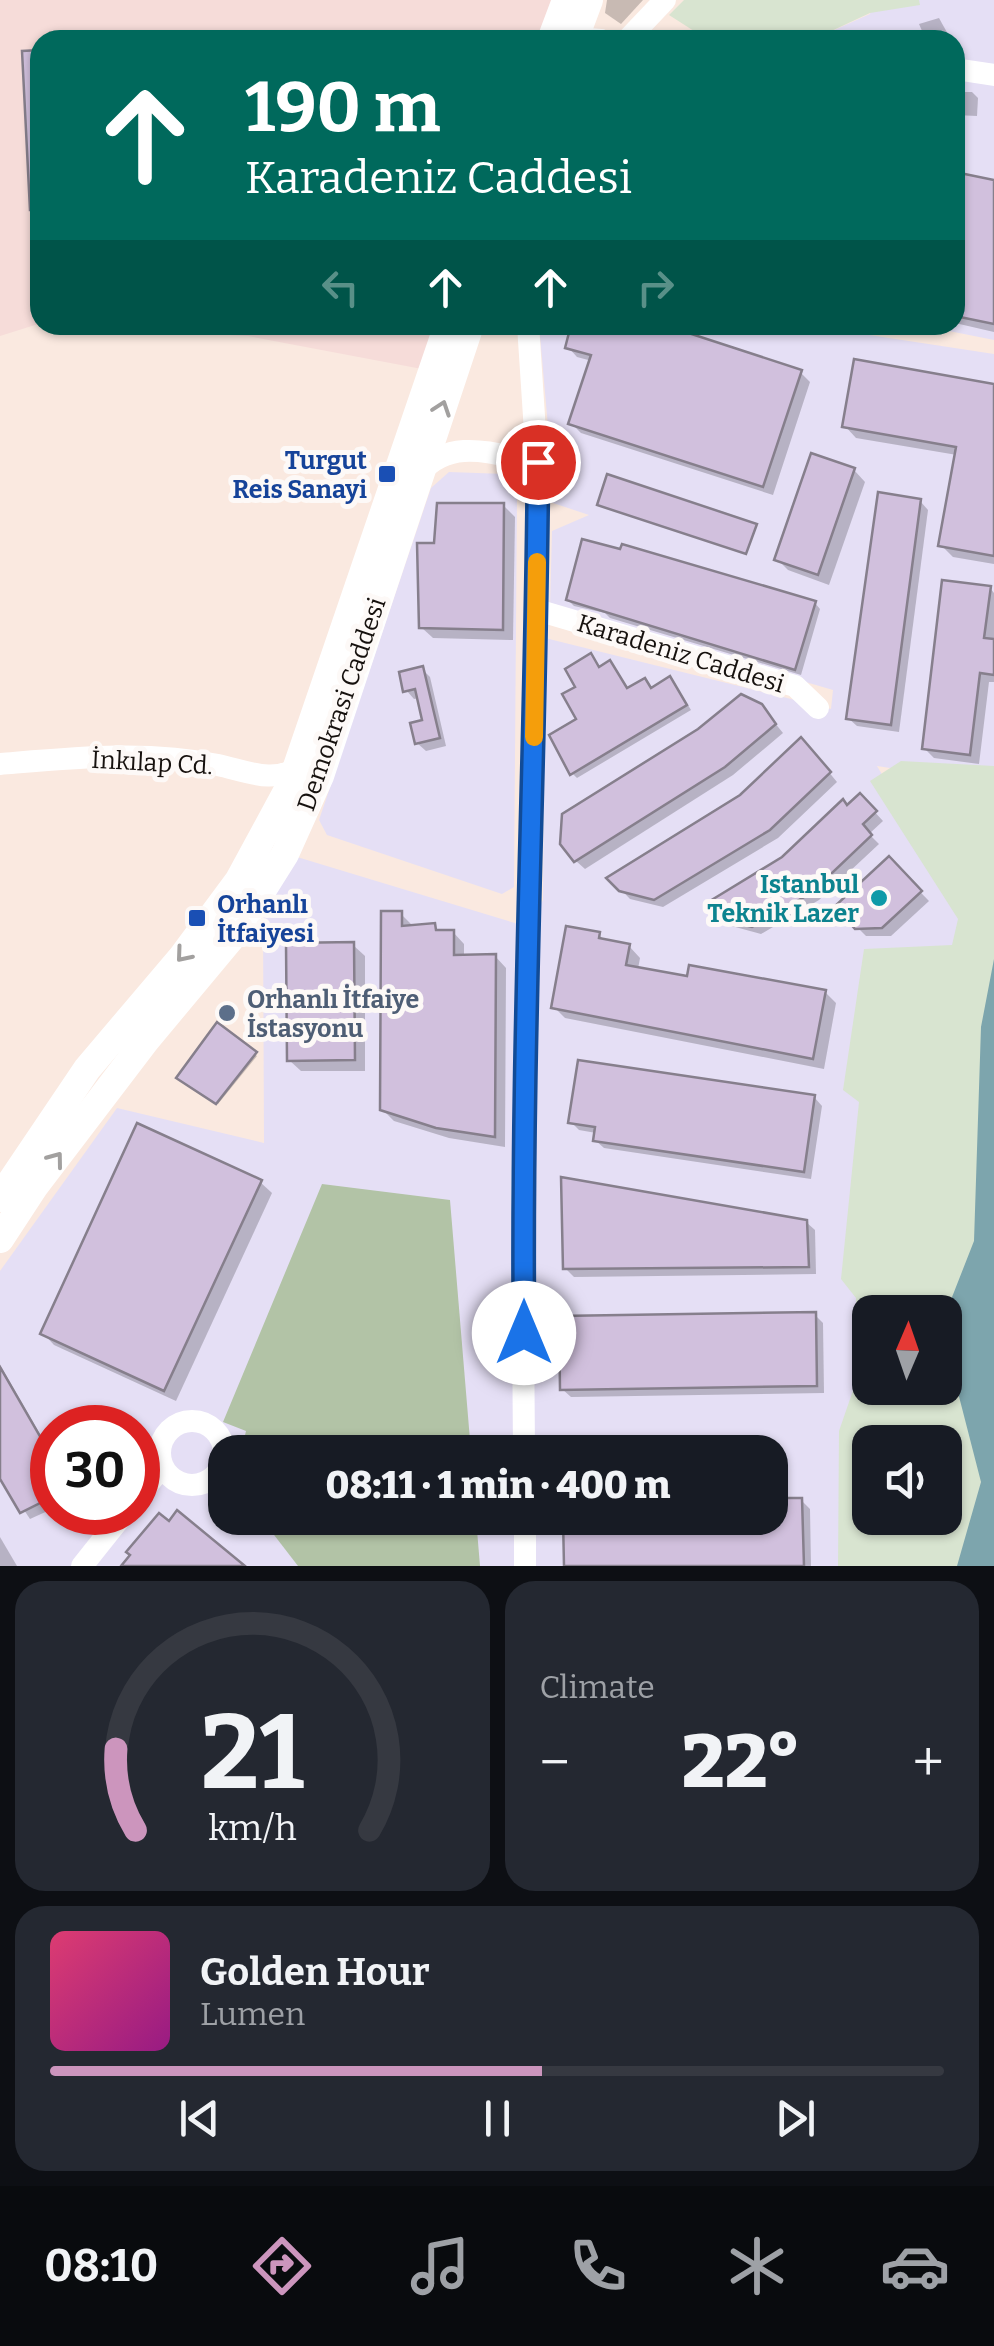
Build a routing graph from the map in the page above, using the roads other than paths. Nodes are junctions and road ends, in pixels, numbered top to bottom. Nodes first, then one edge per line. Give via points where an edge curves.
1 (566, 0) edge
2 (589, 0) edge
3 (665, 0) edge
4 (573, 30) edge
5 (578, 30) edge
6 (636, 30) edge
7 (965, 70) edge
8 (994, 75) edge
9 (445, 335) edge
10 (467, 335) edge
11 (529, 335) edge
12 (538, 462) junction
13 (420, 473) junction
14 (537, 610) junction
15 (818, 708) dead end
16 (0, 764) edge
17 (300, 766) junction
18 (252, 772) junction
19 (285, 824) junction
20 (172, 1008) junction
21 (133, 1010) junction
22 (0, 1198) edge
23 (0, 1239) edge
24 (524, 1435) edge
25 (162, 1467) dead end
26 (160, 1470) edge
27 (107, 1535) edge
28 (524, 1535) edge
29 (82, 1566) edge
30 (525, 1566) edge

1 - 4 main road
2 - 5 main road
3 - 6 street
7 - 8 street
9 - 17 main road, Demokrasi Caddesi
13 -> 10 main road, Demokrasi Caddesi
11 - 12 street, Karadeniz Caddesi
12 - 13 street via 454,451
12 - 14 street, Karadeniz Caddesi
13 - 19 main road, Demokrasi Caddesi via 320,776
14 - 15 street, Karadeniz Caddesi via 795,686
14 - 24 street, Karadeniz Caddesi via 522,1191
16 - 18 street, İnkılap Cd. via 124,756
17 - 18 street, İnkılap Cd. via 280,776
17 - 19 main road, Demokrasi Caddesi
18 - 19 street via 273,786
19 - 20 main road, Demokrasi Caddesi via 259,898
19 -> 21 main road, Demokrasi Caddesi
20 - 21 main road
23 -> 20 main road, Demokrasi Caddesi
21 - 22 main road, Demokrasi Caddesi
25 - 26 street
27 - 29 street
28 - 30 street

